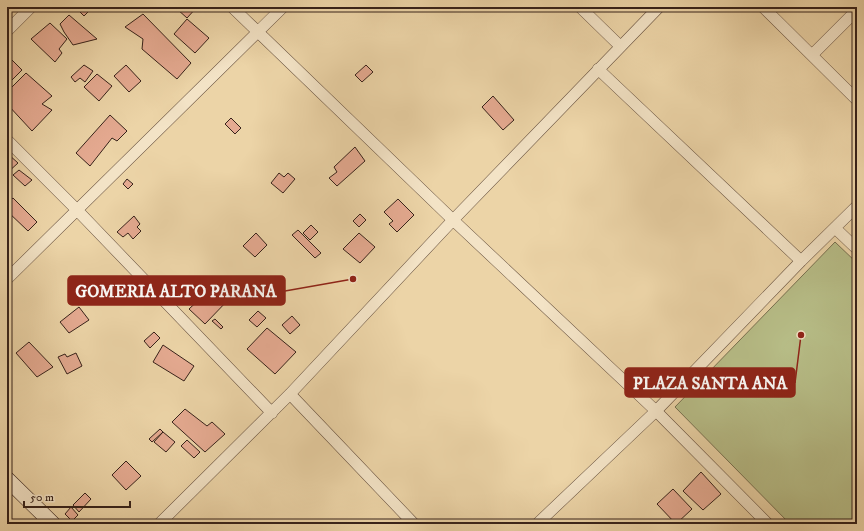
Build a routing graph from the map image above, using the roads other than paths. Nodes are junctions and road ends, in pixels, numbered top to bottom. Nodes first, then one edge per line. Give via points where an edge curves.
1 (31, 7) edge
2 (232, 7) edge
3 (284, 7) edge
4 (580, 7) edge
5 (659, 7) edge
6 (763, 7) edge
7 (857, 10) edge
8 (7, 31) edge
9 (258, 32) junction
10 (620, 46) junction
11 (812, 55) junction
12 (598, 69) junction
13 (857, 100) edge
14 (7, 140) edge
15 (857, 206) edge
16 (77, 210) junction
17 (453, 220) junction
18 (835, 228) junction
19 (857, 249) edge
20 (801, 261) junction
21 (7, 279) edge
22 (290, 394) junction
23 (656, 411) junction
24 (272, 413) junction
25 (7, 479) edge
26 (53, 524) edge
27 (159, 524) edge
28 (414, 524) edge
29 (537, 524) edge
30 (768, 524) edge

1 - 8 street
2 - 9 street
3 - 9 street
4 - 10 street
5 - 10 street
6 - 11 street
7 - 11 street
9 - 16 street
9 - 17 street
10 - 12 street
11 - 13 street
12 - 17 street
12 - 20 street
14 - 16 street
15 - 18 street
16 - 21 street
16 - 24 street
17 - 22 street
17 - 23 street
18 - 19 street
18 - 20 street
20 - 23 street
22 - 24 street
22 - 28 street
23 - 29 street
23 - 30 street
24 - 27 street
25 - 26 street

